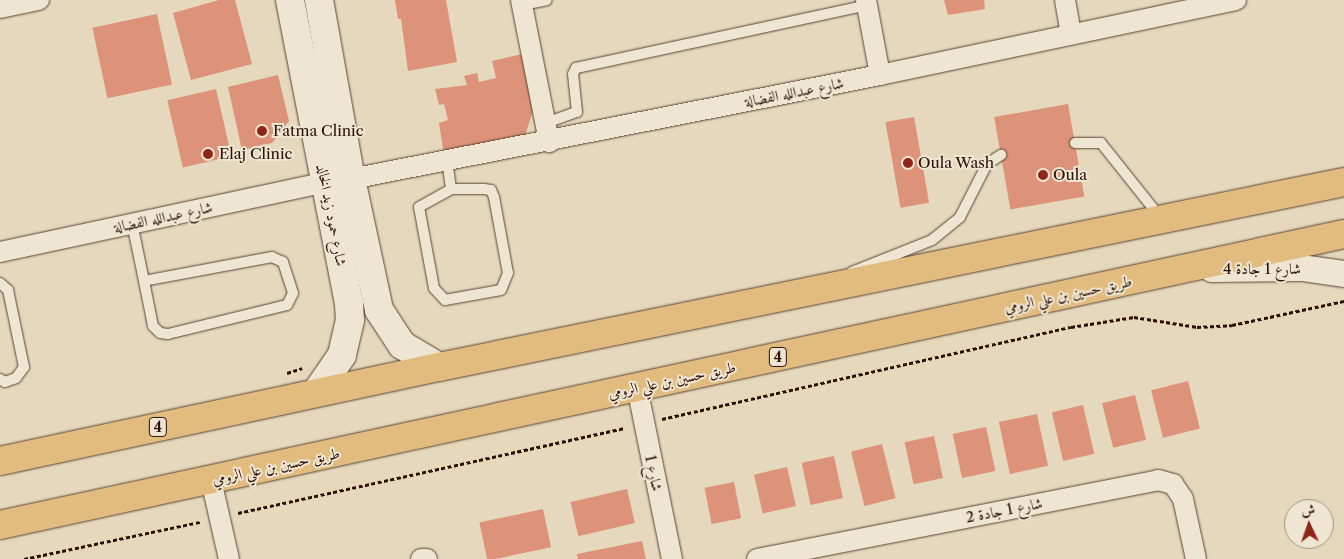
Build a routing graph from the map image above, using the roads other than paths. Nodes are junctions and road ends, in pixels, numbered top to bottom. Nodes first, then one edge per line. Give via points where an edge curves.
1 (39, 0) edge
2 (290, 0) edge
3 (319, 0) edge
4 (547, 0) edge
5 (1065, 0) edge
6 (1236, 0) edge
7 (866, 2) edge
8 (521, 3) edge
9 (0, 8) edge
10 (1071, 34) junction
11 (880, 75) junction
12 (547, 132) junction
13 (1075, 143) dead end
14 (1001, 155) dead end
15 (447, 160) junction
16 (338, 180) junction
17 (1344, 182) edge
18 (451, 189) junction
19 (1162, 220) junction
20 (1344, 221) edge
21 (132, 223) junction
22 (1344, 234) edge
23 (1289, 246) junction
24 (0, 252) edge
25 (1179, 270) junction
26 (1344, 274) edge
27 (144, 281) junction
28 (0, 283) edge
29 (826, 288) junction
30 (439, 367) junction
31 (0, 378) edge
32 (636, 387) junction
33 (316, 393) junction
34 (0, 461) edge
35 (211, 480) junction
36 (0, 525) edge
37 (229, 559) edge
38 (421, 559) edge
39 (428, 559) edge
40 (672, 559) edge
41 (757, 559) edge
42 (1196, 559) edge

1 - 9 street
2 - 16 main road, شارع حمود زيد الخالد
3 - 16 main road, شارع حمود زيد الخالد
4 - 8 lane
5 - 10 street
6 - 10 street, شارع عبدالله الفضالة
7 - 11 street
7 - 12 lane via 576,68 573,74 577,112
8 - 12 street
10 - 11 street, شارع عبدالله الفضالة
11 - 12 street, شارع عبدالله الفضالة
12 - 15 street, شارع عبدالله الفضالة
13 - 19 lane via 1101,143
14 - 29 lane via 987,164 960,217 932,240 859,268
15 - 16 street, شارع عبدالله الفضالة
15 - 18 lane
16 - 21 street, شارع عبدالله الفضالة
16 - 30 main road, شارع حمود زيد الخالد via 385,323 402,345
16 - 33 main road, شارع حمود زيد الخالد via 350,320 342,354
17 - 19 highway, 4
18 - 18 lane via 491,190 508,273 501,290 445,300 434,288 419,207
19 - 29 highway, 4
20 - 23 highway
21 - 24 street, شارع عبدالله الفضالة
21 - 27 lane
22 - 23 highway, طريق حسين بن علي الرومي / 4
23 - 25 highway, طريق حسين بن علي الرومي / 4
25 - 26 street, شارع 1 جادة 4 via 1302,268
25 - 32 highway, طريق حسين بن علي الرومي / 4
27 - 27 lane via 153,326 160,333 168,334 287,305 292,293 282,262 272,257
28 - 31 lane via 8,290 24,367 16,378 5,382
29 - 30 highway, 4
30 - 33 highway, 4
32 - 35 highway, طريق حسين بن علي الرومي / 4
32 - 40 street, شارع 1
33 - 34 highway, 4
35 - 36 highway, طريق حسين بن علي الرومي / 4
35 - 37 street
38 - 39 street
41 - 42 street, شارع 1 جادة 2 via 1158,480 1173,484 1183,499

